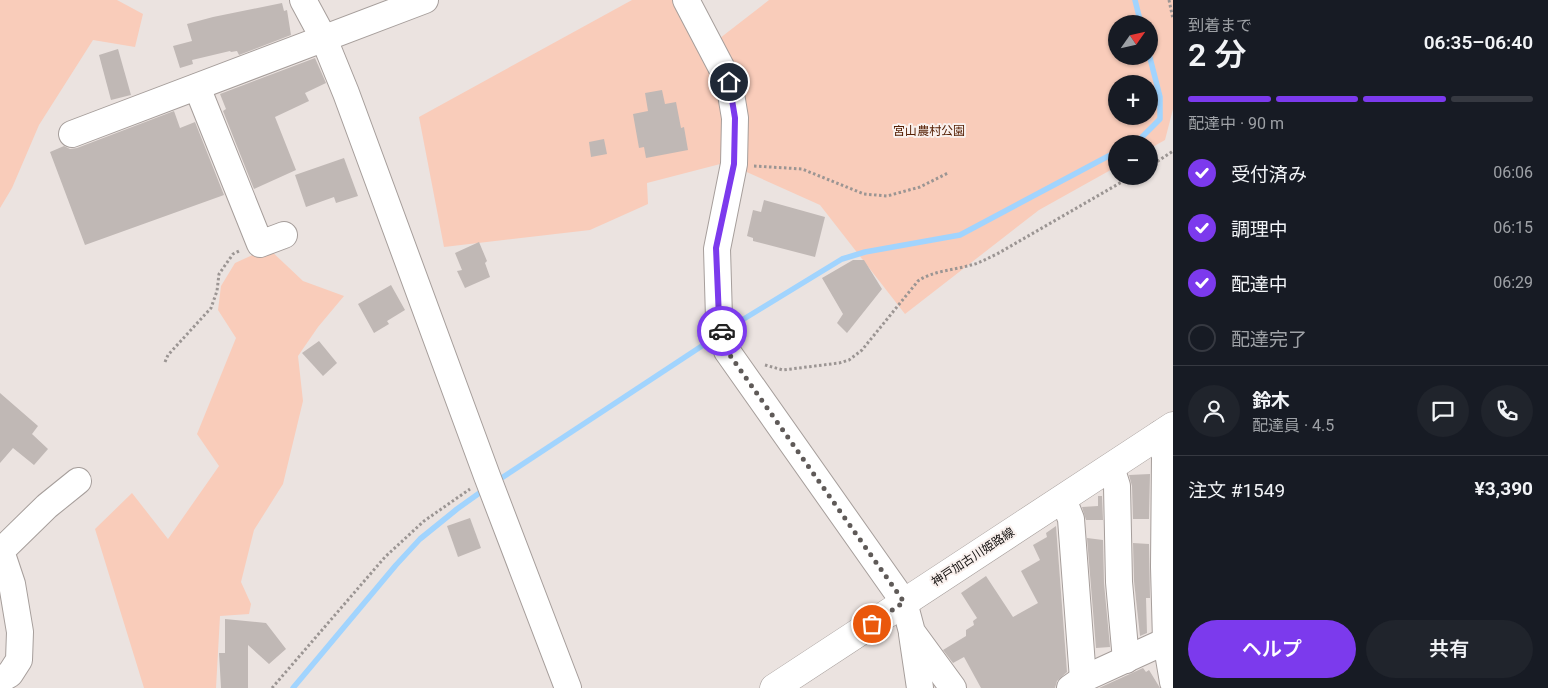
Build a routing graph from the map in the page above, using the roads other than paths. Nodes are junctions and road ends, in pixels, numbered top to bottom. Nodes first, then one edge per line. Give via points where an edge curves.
1 (303, 0) edge
2 (425, 0) edge
3 (686, 0) edge
4 (324, 39) junction
5 (197, 87) junction
6 (72, 134) dead end
7 (284, 234) dead end
8 (1166, 430) edge
9 (1111, 467) junction
10 (78, 481) dead end
11 (1063, 499) junction
12 (1168, 567) edge
13 (904, 602) junction
14 (912, 632) junction
15 (1166, 641) junction
16 (1126, 660) junction
17 (0, 680) edge
18 (1173, 682) edge
19 (1076, 684) edge
20 (568, 688) edge
21 (774, 688) edge
22 (920, 688) edge
23 (953, 688) edge

1 - 4 street
2 - 4 street
3 - 13 street via 729,82 735,118 734,164 716,248 719,318 727,351
4 - 5 street
4 - 20 street via 374,164
5 - 6 street
5 - 7 street via 260,244
8 - 9 main road, 神戸加古川姫路線
8 - 12 street
9 - 11 main road, 神戸加古川姫路線
9 - 16 street via 1118,486 1119,582
10 - 17 street via 1,551 12,584 20,632 19,660 10,674
11 - 13 main road, 神戸加古川姫路線
11 - 19 street via 1071,519
12 - 15 street
13 - 14 street
13 - 21 main road, 神戸加古川姫路線
14 - 22 street
14 - 23 street
15 - 16 street
15 - 18 street
16 - 19 street

